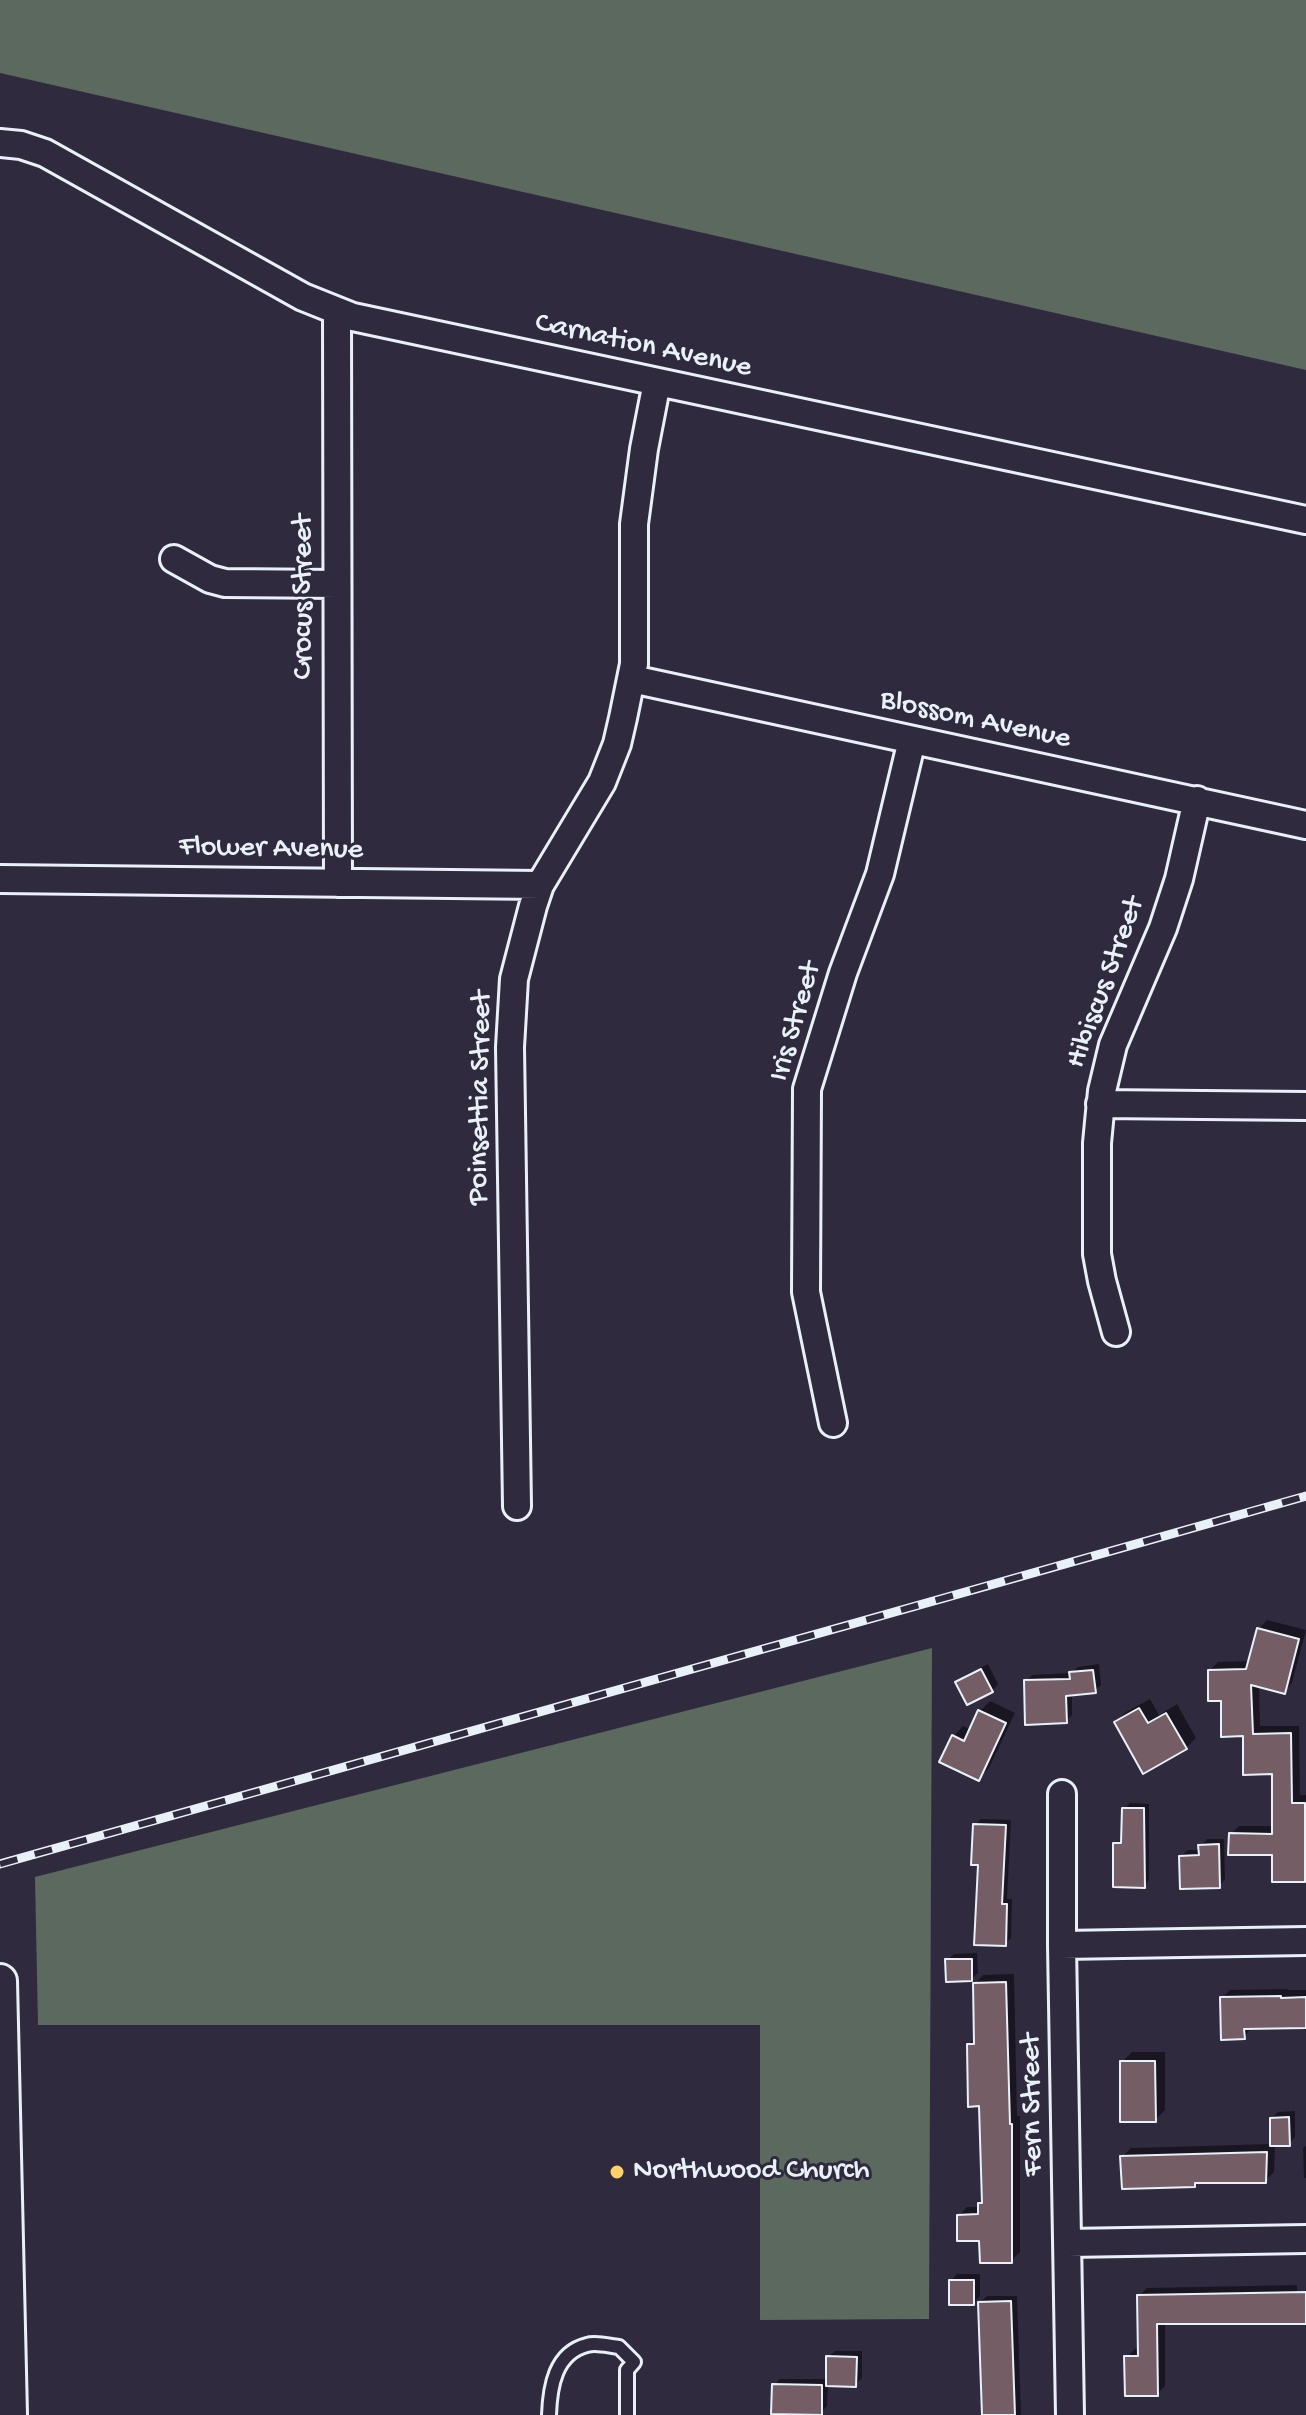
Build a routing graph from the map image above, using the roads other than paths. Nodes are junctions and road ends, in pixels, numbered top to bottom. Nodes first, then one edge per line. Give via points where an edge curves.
1 (0, 143) edge
2 (337, 312) junction
3 (657, 382) junction
4 (1306, 520) edge
5 (174, 559) dead end
6 (337, 584) junction
7 (632, 679) junction
8 (912, 740) junction
9 (1197, 800) junction
10 (1306, 825) edge
11 (0, 879) edge
12 (338, 883) junction
13 (540, 885) junction
14 (1100, 1104) junction
15 (1306, 1106) edge
16 (1116, 1332) dead end
17 (833, 1423) dead end
18 (517, 1506) dead end
19 (1062, 1794) dead end
20 (1306, 1941) edge
21 (1062, 1945) junction
22 (0, 1981) edge
23 (1306, 2239) edge
24 (1068, 2243) junction
25 (10, 2415) edge
26 (549, 2415) edge
27 (627, 2415) edge
28 (1070, 2415) edge

1 - 2 street, Carnation Avenue via 45,153
2 - 3 street, Carnation Avenue
2 - 6 street, Crocus Street
3 - 4 street, Carnation Avenue
3 - 7 street, Poinsettia Street via 634,524
5 - 6 street via 225,583
6 - 12 street, Crocus Street
7 - 8 street, Blossom Avenue
7 - 13 street, Poinsettia Street via 602,782
8 - 9 street, Blossom Avenue
8 - 17 street, Iris Street via 880,874 807,1089 806,1292
9 - 10 street, Blossom Avenue
9 - 14 street, Hibiscus Street via 1179,879 1113,1045
11 - 12 street, Flower Avenue
12 - 13 street, Flower Avenue
13 - 18 street, Poinsettia Street via 518,957 511,1019
14 - 15 street
14 - 16 street, Hibiscus Street via 1097,1254
19 - 21 street, Fern Street
20 - 21 street
21 - 24 street, Fern Street
22 - 25 street
23 - 24 street
24 - 28 street, Fern Street
26 - 27 lane via 554,2373 571,2352 589,2344 619,2347 634,2362 627,2370

